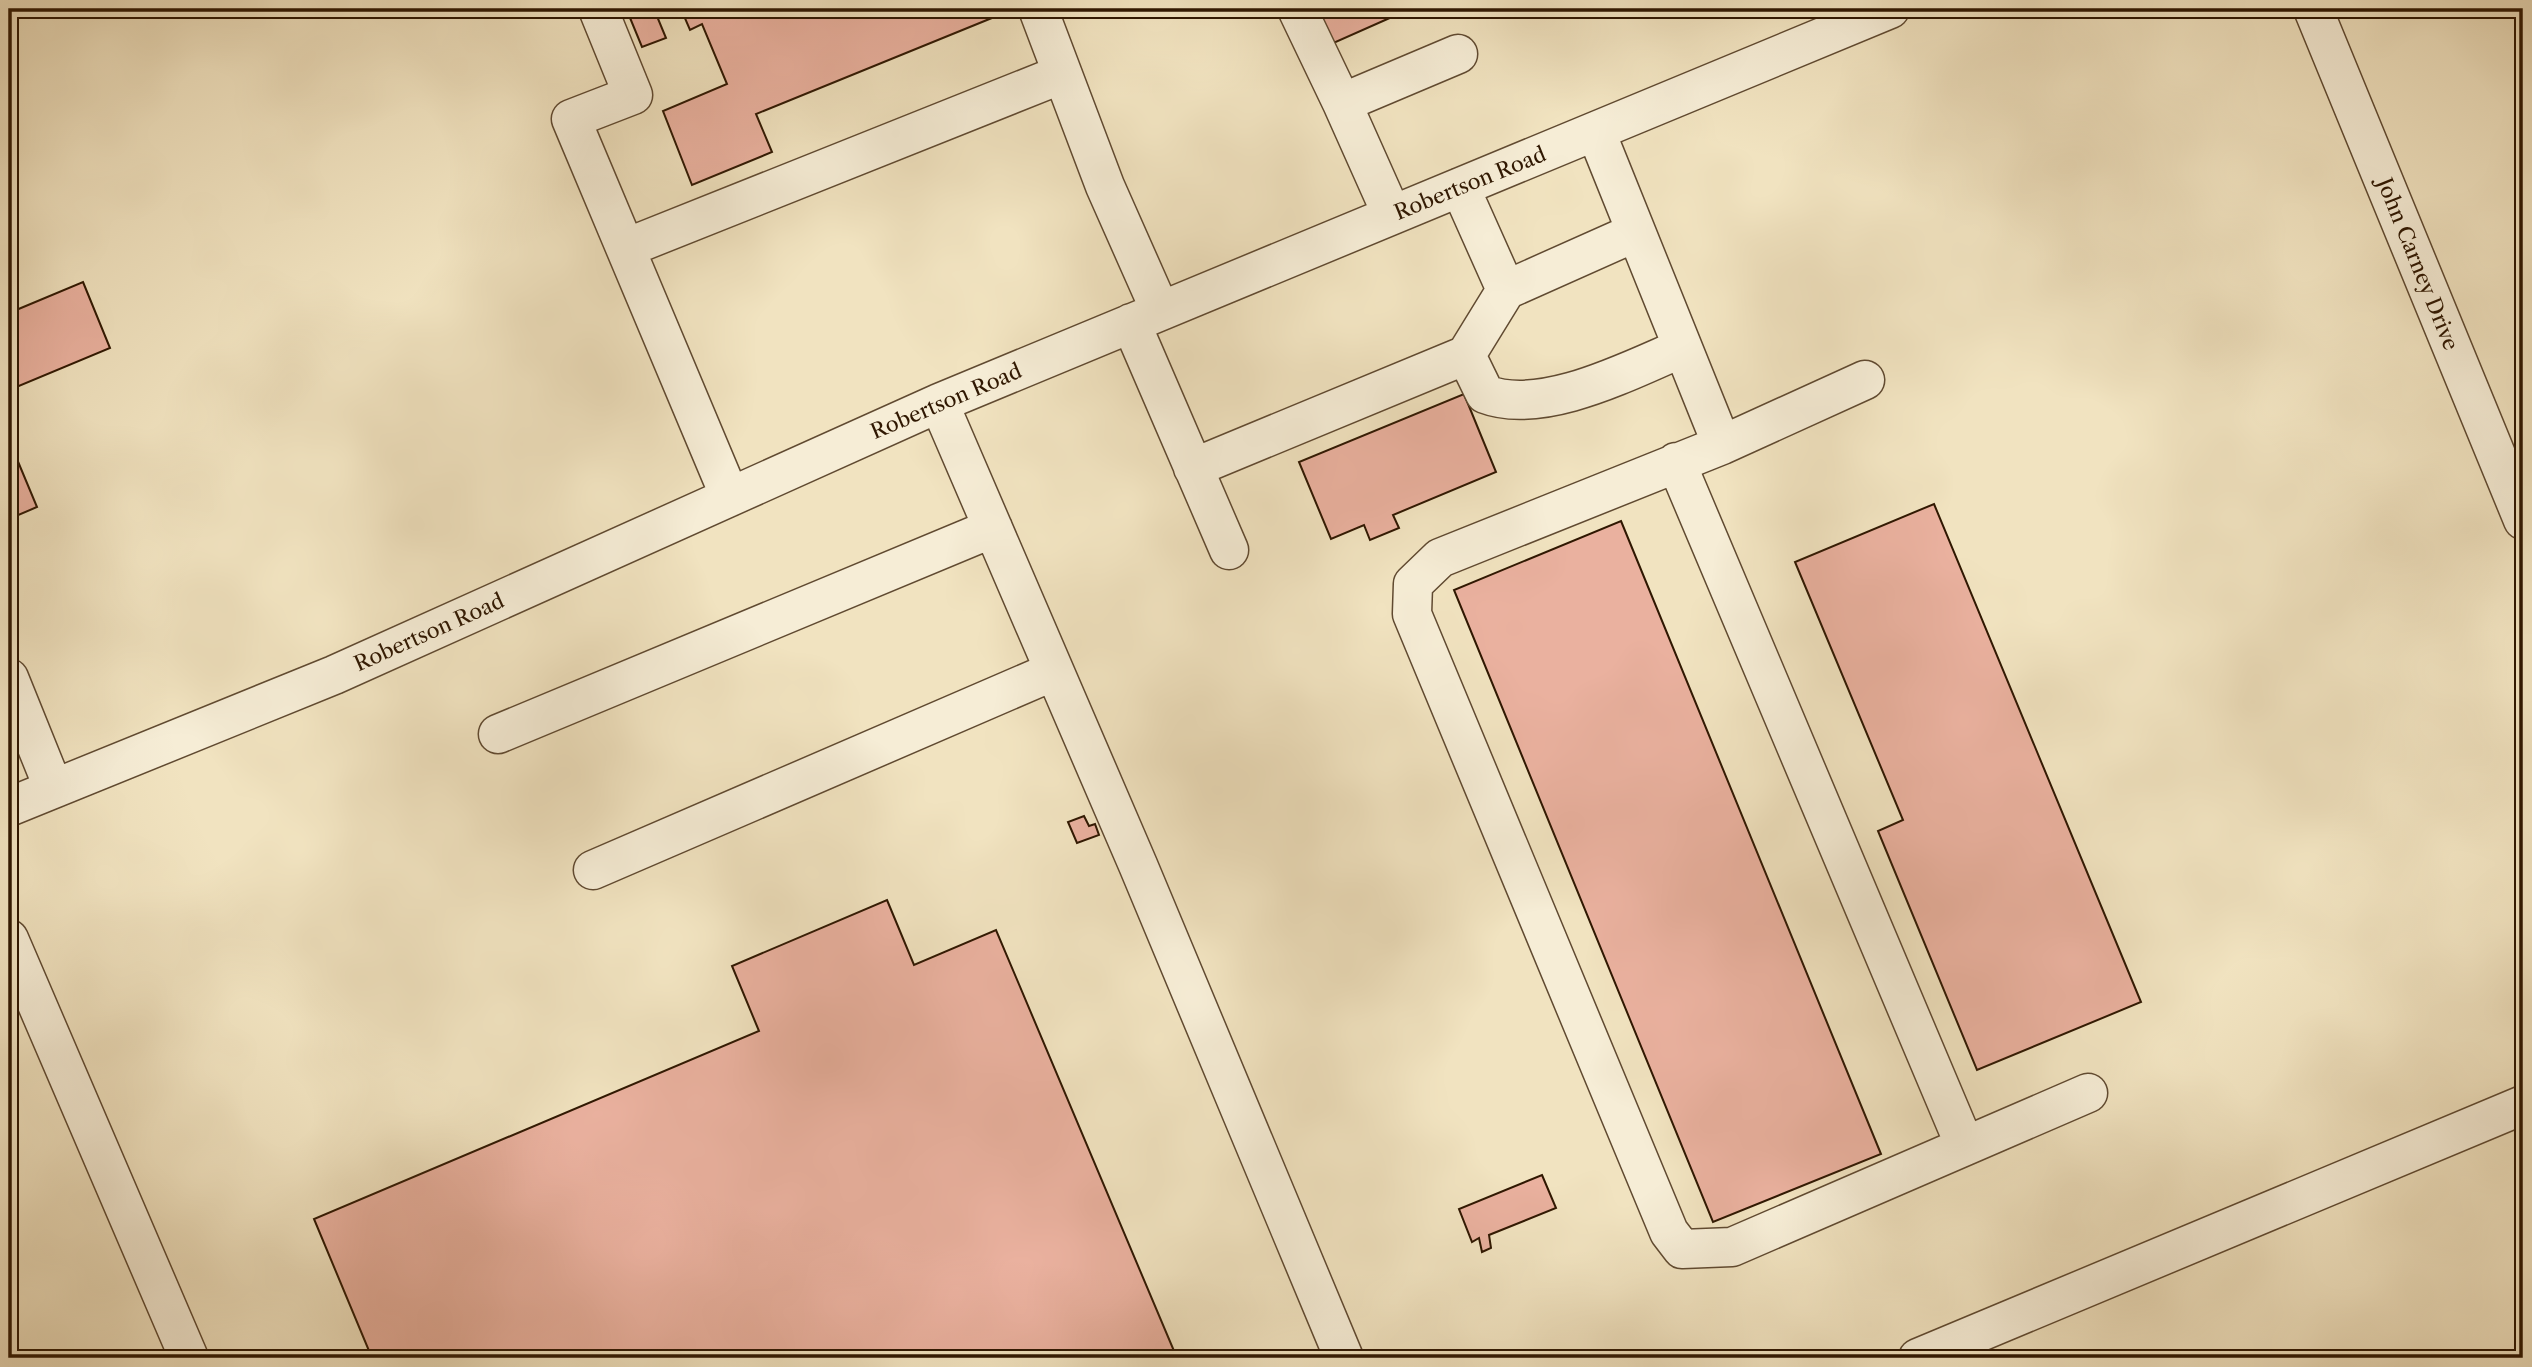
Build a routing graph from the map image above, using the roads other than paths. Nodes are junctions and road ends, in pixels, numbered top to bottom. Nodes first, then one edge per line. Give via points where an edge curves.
1 (598, 9) edge
2 (1038, 9) edge
3 (1297, 9) edge
4 (1890, 9) edge
5 (2313, 9) edge
6 (1458, 54) dead end
7 (1062, 74) junction
8 (1342, 103) junction
9 (1596, 132) junction
10 (1460, 187) junction
11 (1392, 215) junction
12 (1636, 232) junction
13 (626, 248) junction
14 (1506, 290) junction
15 (1146, 317) junction
16 (1682, 348) junction
17 (1466, 355) junction
18 (1865, 380) dead end
19 (939, 403) junction
20 (1722, 445) junction
21 (1676, 462) junction
22 (1193, 468) junction
23 (730, 497) junction
24 (2523, 520) edge
25 (993, 528) junction
26 (1229, 550) dead end
27 (1054, 671) junction
28 (9, 678) edge
29 (498, 734) dead end
30 (53, 787) junction
31 (9, 807) edge
32 (593, 870) dead end
33 (9, 939) edge
34 (2088, 1093) dead end
35 (2523, 1105) edge
36 (1965, 1146) junction
37 (189, 1358) edge
38 (1344, 1358) edge
39 (1918, 1358) edge

1 - 13 street via 633,95 571,119
2 - 7 street
3 - 8 street
4 - 9 street, Robertson Road
5 - 24 street, John Carney Drive
6 - 8 street
7 - 13 street
7 - 15 street via 1105,186
8 - 11 street
9 - 10 street, Robertson Road
9 - 12 street
10 - 11 street, Robertson Road
10 - 14 street
11 - 15 street, Robertson Road
12 - 14 street
12 - 16 street
13 - 23 street
14 - 17 street
15 - 19 street, Robertson Road
15 - 22 street
16 - 17 street via 1590,386 1504,401 1485,394
16 - 20 street
17 - 22 street
18 - 20 street
19 - 23 street, Robertson Road
19 - 25 street
20 - 21 street
21 - 36 street
21 - 36 street via 1440,558 1413,584 1412,614 1669,1232 1682,1249 1732,1247
22 - 26 street
23 - 30 street, Robertson Road via 334,675
25 - 27 street
25 - 29 street
27 - 32 street
27 - 38 street
28 - 30 street
30 - 31 street, Robertson Road
33 - 37 street
34 - 36 street
35 - 39 street

